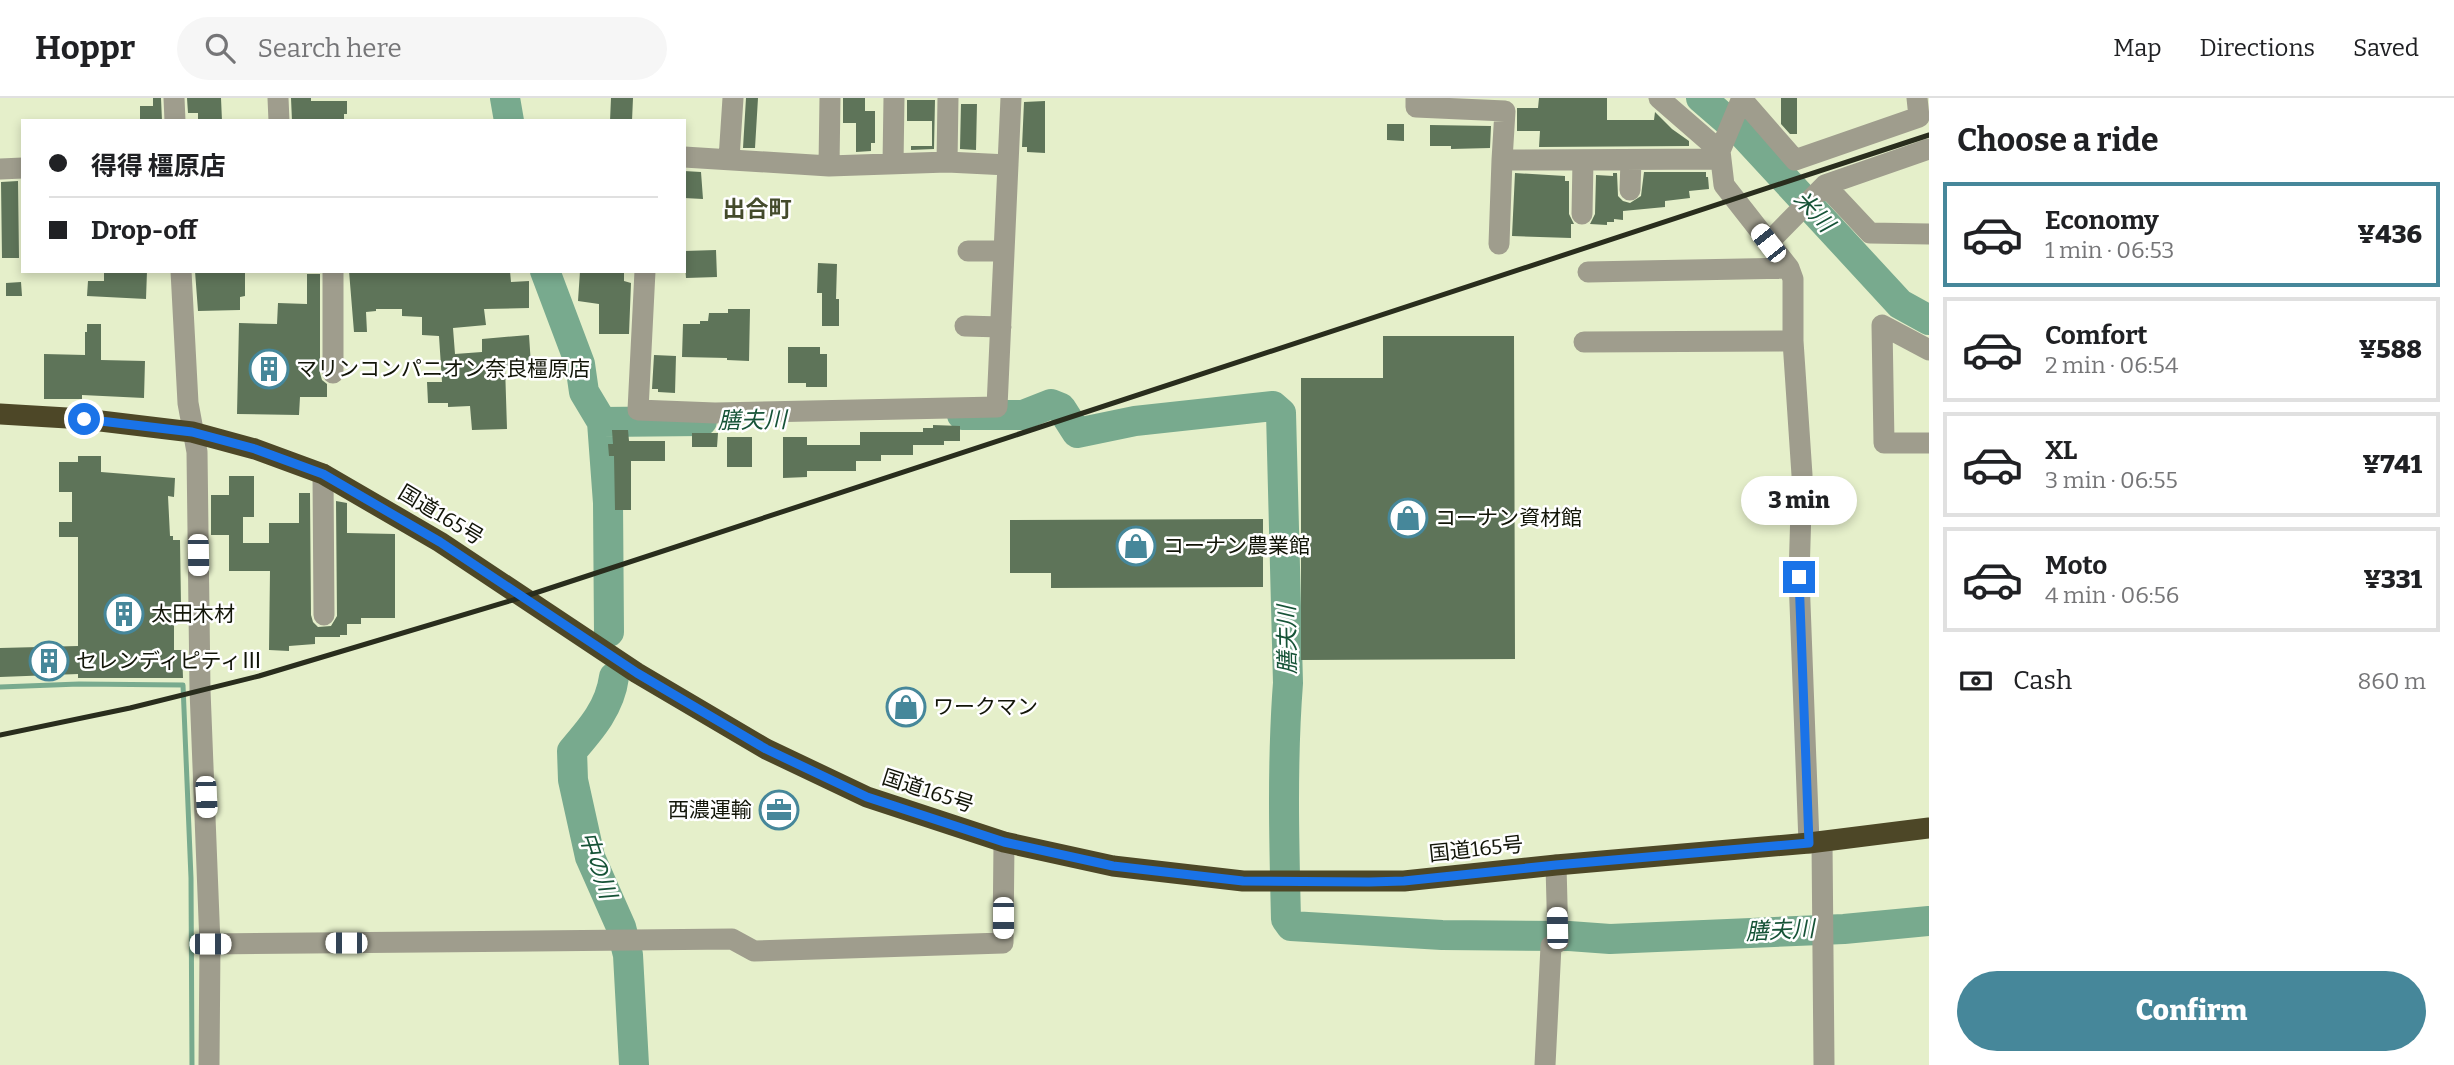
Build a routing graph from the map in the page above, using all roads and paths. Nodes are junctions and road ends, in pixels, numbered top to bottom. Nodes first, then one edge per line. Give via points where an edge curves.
1 (174, 98) edge
2 (278, 98) edge
3 (733, 98) edge
4 (830, 98) edge
5 (894, 98) edge
6 (948, 98) edge
7 (1011, 98) edge
8 (1416, 98) edge
9 (1659, 98) edge
10 (1917, 98) edge
11 (1741, 100) edge
12 (175, 119) edge
13 (279, 119) edge
14 (1929, 149) edge
15 (1721, 152) junction
16 (686, 157) edge
17 (729, 159) junction
18 (1502, 160) junction
19 (1583, 160) junction
20 (1631, 160) junction
21 (947, 162) junction
22 (892, 164) junction
23 (1008, 164) junction
24 (829, 166) junction
25 (21, 168) edge
26 (0, 169) edge
27 (1822, 188) junction
28 (1630, 190) dead end
29 (1582, 214) dead end
30 (1929, 234) edge
31 (1768, 243) junction
32 (1499, 244) dead end
33 (968, 251) dead end
34 (1004, 251) junction
35 (1789, 268) junction
36 (1588, 272) dead end
37 (181, 273) edge
38 (333, 273) edge
39 (645, 273) edge
40 (965, 326) dead end
41 (1001, 327) junction
42 (1793, 341) junction
43 (1584, 342) dead end
44 (1929, 350) edge
45 (333, 373) dead end
46 (0, 414) edge
47 (192, 432) junction
48 (1929, 443) edge
49 (323, 474) junction
50 (324, 615) dead end
51 (1929, 828) edge
52 (1004, 842) junction
53 (1815, 842) junction
54 (1556, 865) junction
55 (210, 944) junction
56 (209, 1065) edge
57 (1545, 1065) edge
58 (1824, 1065) edge

1 - 12 street
2 - 13 street
3 - 17 street
4 - 24 street
5 - 22 street
6 - 21 street
7 - 23 street
8 - 18 street via 1416,107 1505,111
9 - 15 street
10 - 11 street via 1919,117 1796,160
11 - 15 street
14 - 27 street
15 - 20 street
15 - 31 street via 1724,186
16 - 17 street
17 - 24 street
18 - 19 street
18 - 32 street
19 - 20 street
19 - 29 street
20 - 28 street
21 - 22 street
21 - 23 street
22 - 24 street
23 - 34 street
25 - 26 street
27 - 30 street via 1870,233
27 - 31 street
31 - 35 street
33 - 34 street
34 - 41 street
35 - 36 street
35 - 42 street
37 - 47 street
38 - 45 street
39 - 41 street via 638,410 715,413 998,407
40 - 41 street
42 - 43 street
42 - 53 street via 1802,475 1799,577
44 - 48 street via 1882,326 1884,443
46 - 47 highway, 国道165号
47 - 49 highway, 国道165号
47 - 55 street via 197,452
49 - 50 street
49 - 52 highway, 国道165号 via 440,542 637,673 766,749 867,797
51 - 53 highway, 国道165号
52 - 54 highway, 国道165号 via 1113,866 1243,881 1404,881
52 - 55 street via 1003,943 754,951 732,939
53 - 54 highway, 国道165号
53 - 58 street
54 - 57 street via 1558,935 1551,946
55 - 56 street

